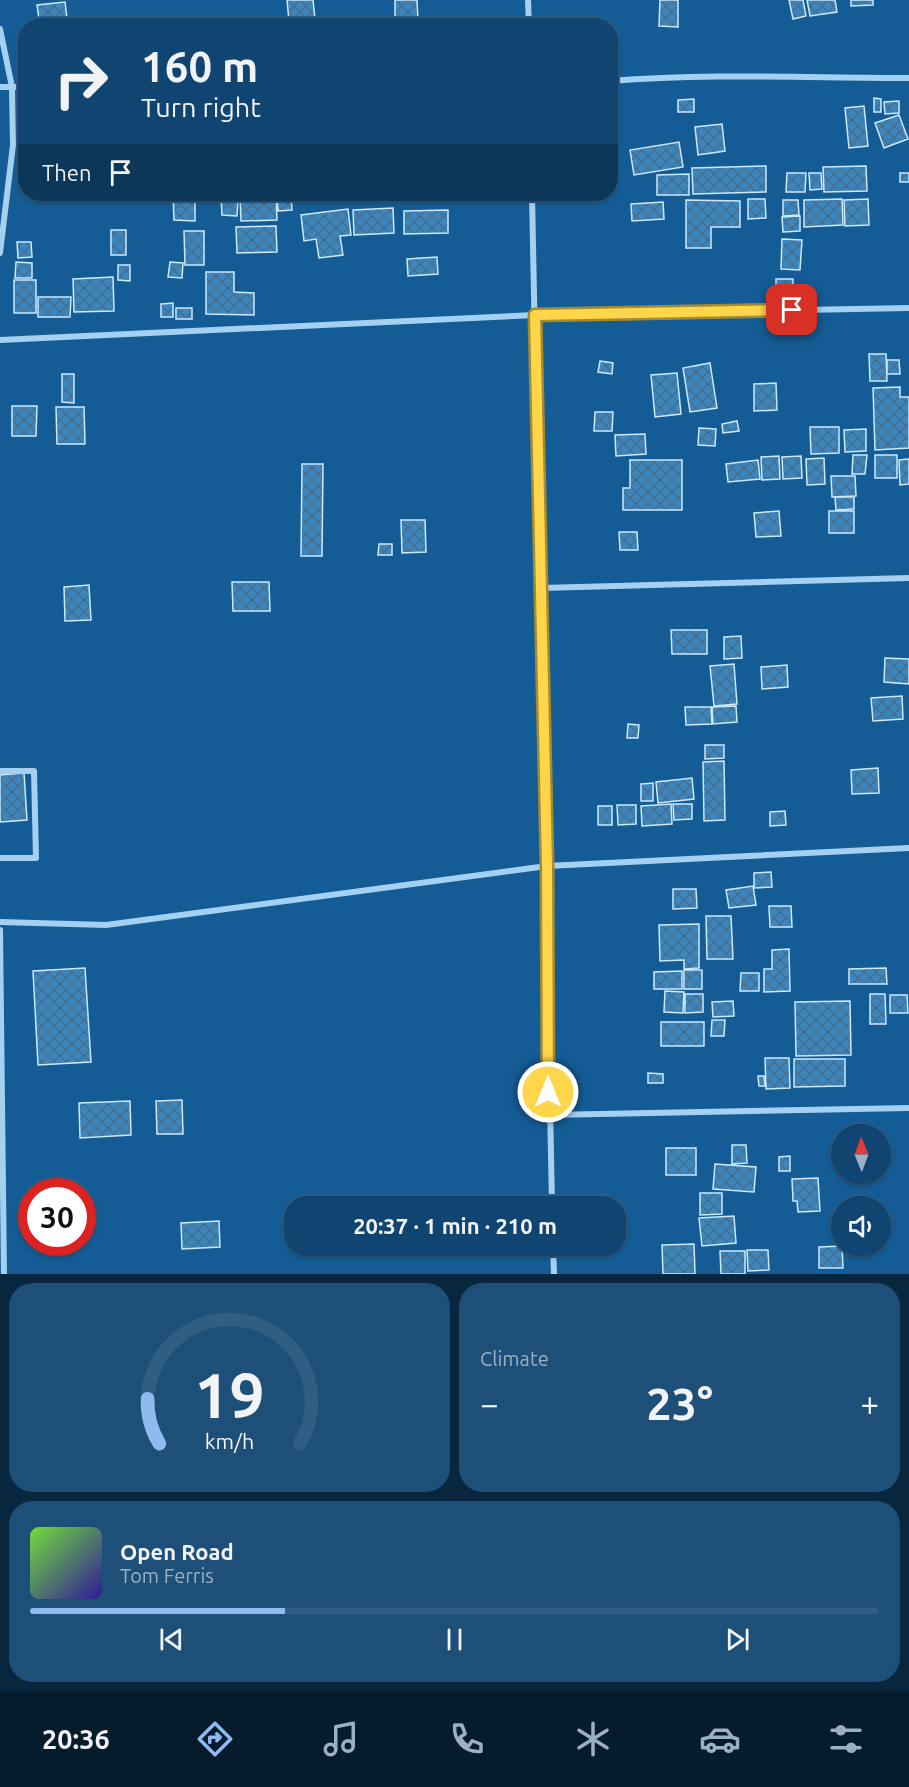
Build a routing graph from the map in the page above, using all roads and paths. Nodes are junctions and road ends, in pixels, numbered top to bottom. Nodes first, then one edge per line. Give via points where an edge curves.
1 (528, 0) edge
2 (529, 18) edge
3 (0, 29) edge
4 (909, 78) edge
5 (618, 80) edge
6 (0, 87) edge
7 (12, 87) junction
8 (18, 87) edge
9 (532, 201) edge
10 (0, 253) edge
11 (909, 308) edge
12 (535, 315) junction
13 (0, 340) edge
14 (909, 578) edge
15 (541, 588) junction
16 (0, 771) edge
17 (909, 848) edge
18 (0, 858) edge
19 (547, 866) junction
20 (0, 922) edge
21 (0, 930) edge
22 (909, 1108) edge
23 (549, 1115) junction
24 (2, 1146) edge
25 (552, 1196) edge
26 (553, 1256) edge
27 (4, 1274) edge
28 (554, 1274) edge

1 - 2 street
3 - 7 street
4 - 5 street via 720,74
6 - 7 street
7 - 8 street
7 - 10 street via 13,145
9 - 12 street
11 - 12 street
12 - 13 street
12 - 15 street
14 - 15 street
15 - 19 street
16 - 18 street via 34,771 36,858
17 - 19 street
19 - 20 street via 106,925
19 - 23 street
21 - 24 street
22 - 23 street
23 - 25 street
24 - 27 street
26 - 28 street

